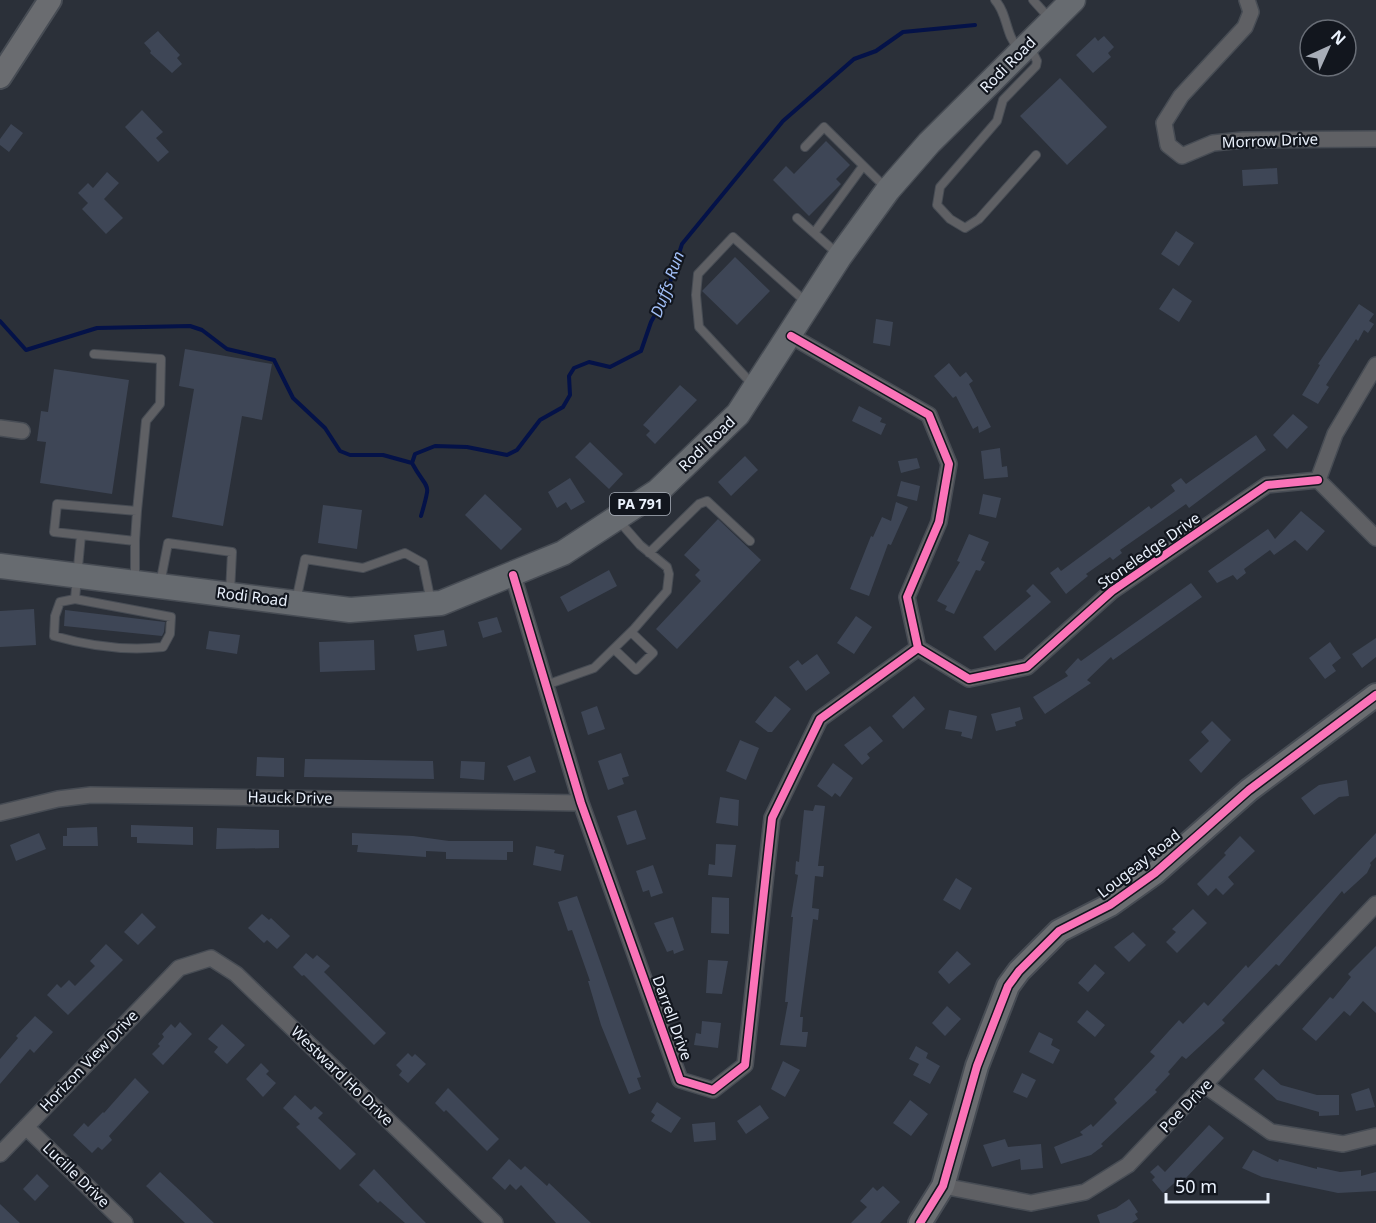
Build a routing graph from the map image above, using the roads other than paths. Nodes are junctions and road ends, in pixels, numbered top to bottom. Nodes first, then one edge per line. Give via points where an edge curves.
1 (50, 0) edge
2 (995, 0) edge
3 (1033, 0) edge
4 (1073, 0) edge
5 (1247, 0) edge
6 (1052, 21) junction
7 (1025, 48) junction
8 (0, 77) edge
9 (1376, 139) edge
10 (805, 147) dead end
11 (1036, 155) dead end
12 (862, 166) junction
13 (888, 190) junction
14 (797, 218) dead end
15 (814, 232) junction
16 (840, 256) junction
17 (809, 304) junction
18 (791, 336) junction
19 (94, 354) dead end
20 (1376, 365) edge
21 (756, 389) junction
22 (0, 428) edge
23 (22, 431) dead end
24 (1318, 480) junction
25 (136, 511) junction
26 (618, 519) junction
27 (81, 535) junction
28 (1376, 538) edge
29 (135, 541) junction
30 (750, 541) dead end
31 (649, 553) junction
32 (2, 568) edge
33 (78, 575) junction
34 (513, 575) junction
35 (135, 582) junction
36 (160, 585) junction
37 (230, 594) junction
38 (75, 599) junction
39 (295, 603) junction
40 (431, 604) junction
41 (631, 632) junction
42 (918, 648) junction
43 (615, 649) junction
44 (546, 685) junction
45 (1376, 695) edge
46 (581, 803) junction
47 (0, 813) edge
48 (1376, 904) edge
49 (179, 968) joint
50 (1206, 1086) junction
51 (26, 1127) junction
52 (1376, 1136) edge
53 (0, 1154) edge
54 (943, 1186) junction
55 (125, 1223) edge
56 (495, 1223) edge
57 (920, 1223) edge

1 - 8 street
2 - 7 lane via 1011,40
3 - 6 lane
4 - 6 main road, Rodi Road / PA 791
5 - 9 street, Morrow Drive via 1251,12 1245,27 1181,96 1164,123 1168,145 1182,156 1213,143 1243,140
6 - 7 main road, Rodi Road / PA 791
7 - 11 lane via 1037,61 1036,66 1003,100 997,120 940,187 937,205 965,228 979,219
7 - 13 main road, Rodi Road / PA 791 via 929,143
10 - 12 lane via 824,127
12 - 13 lane
12 - 15 lane
13 - 16 main road, Rodi Road / PA 791
14 - 15 lane
15 - 16 lane
16 - 17 main road, Rodi Road / PA 791
17 - 18 main road, Rodi Road / PA 791
17 - 21 lane via 733,237 698,274 699,327
18 - 21 main road, Rodi Road / PA 791
18 - 42 street via 929,415 949,464 939,522 906,597
19 - 25 lane via 161,359 160,404 146,421
20 - 24 street via 1335,434
21 - 26 main road, Rodi Road / PA 791 via 738,414 658,491
22 - 23 street
24 - 28 street
24 - 42 street, Stoneledge Drive via 1267,485 1112,591 1027,667 969,679
25 - 27 lane via 57,504 54,532
25 - 29 lane
26 - 31 lane
26 - 34 main road, Rodi Road / PA 791 via 562,553
27 - 29 lane
27 - 33 lane
29 - 35 lane
30 - 31 lane via 707,501 699,504
31 - 41 lane via 667,567 667,591
32 - 33 main road, Rodi Road / PA 791
33 - 35 main road, Rodi Road / PA 791
33 - 38 lane
34 - 40 main road, Rodi Road / PA 791
34 - 44 street, Darrell Drive
35 - 36 main road, Rodi Road / PA 791
36 - 37 main road, Rodi Road / PA 791
36 - 37 lane via 168,543 232,552
37 - 39 main road, Rodi Road / PA 791
38 - 38 lane via 60,602 54,636 78,643 140,650 163,647 170,634 171,617
39 - 40 main road, Rodi Road / PA 791 via 350,610
39 - 40 lane via 305,559 363,568 405,553 423,563
41 - 43 lane
41 - 43 lane via 653,653 636,670
42 - 46 street, Darrell Drive via 820,719 772,818 745,1065 713,1090 680,1080
43 - 44 lane via 594,668
44 - 46 street, Darrell Drive
45 - 54 street, Lougeay Road via 1248,790 1155,873 1110,905 1059,931 1019,971 1008,986 977,1066
46 - 47 street, Hauck Drive via 90,795
48 - 50 street, Poe Drive
49 - 51 street, Horizon View Drive
49 - 56 street, Westward Ho Drive via 211,958 236,974
50 - 52 street via 1271,1132 1343,1144
50 - 54 street, Poe Drive via 1128,1165 1084,1192 1031,1203
51 - 53 street, Horizon View Drive
51 - 55 street, Lucille Drive
54 - 57 street, Lougeay Road

